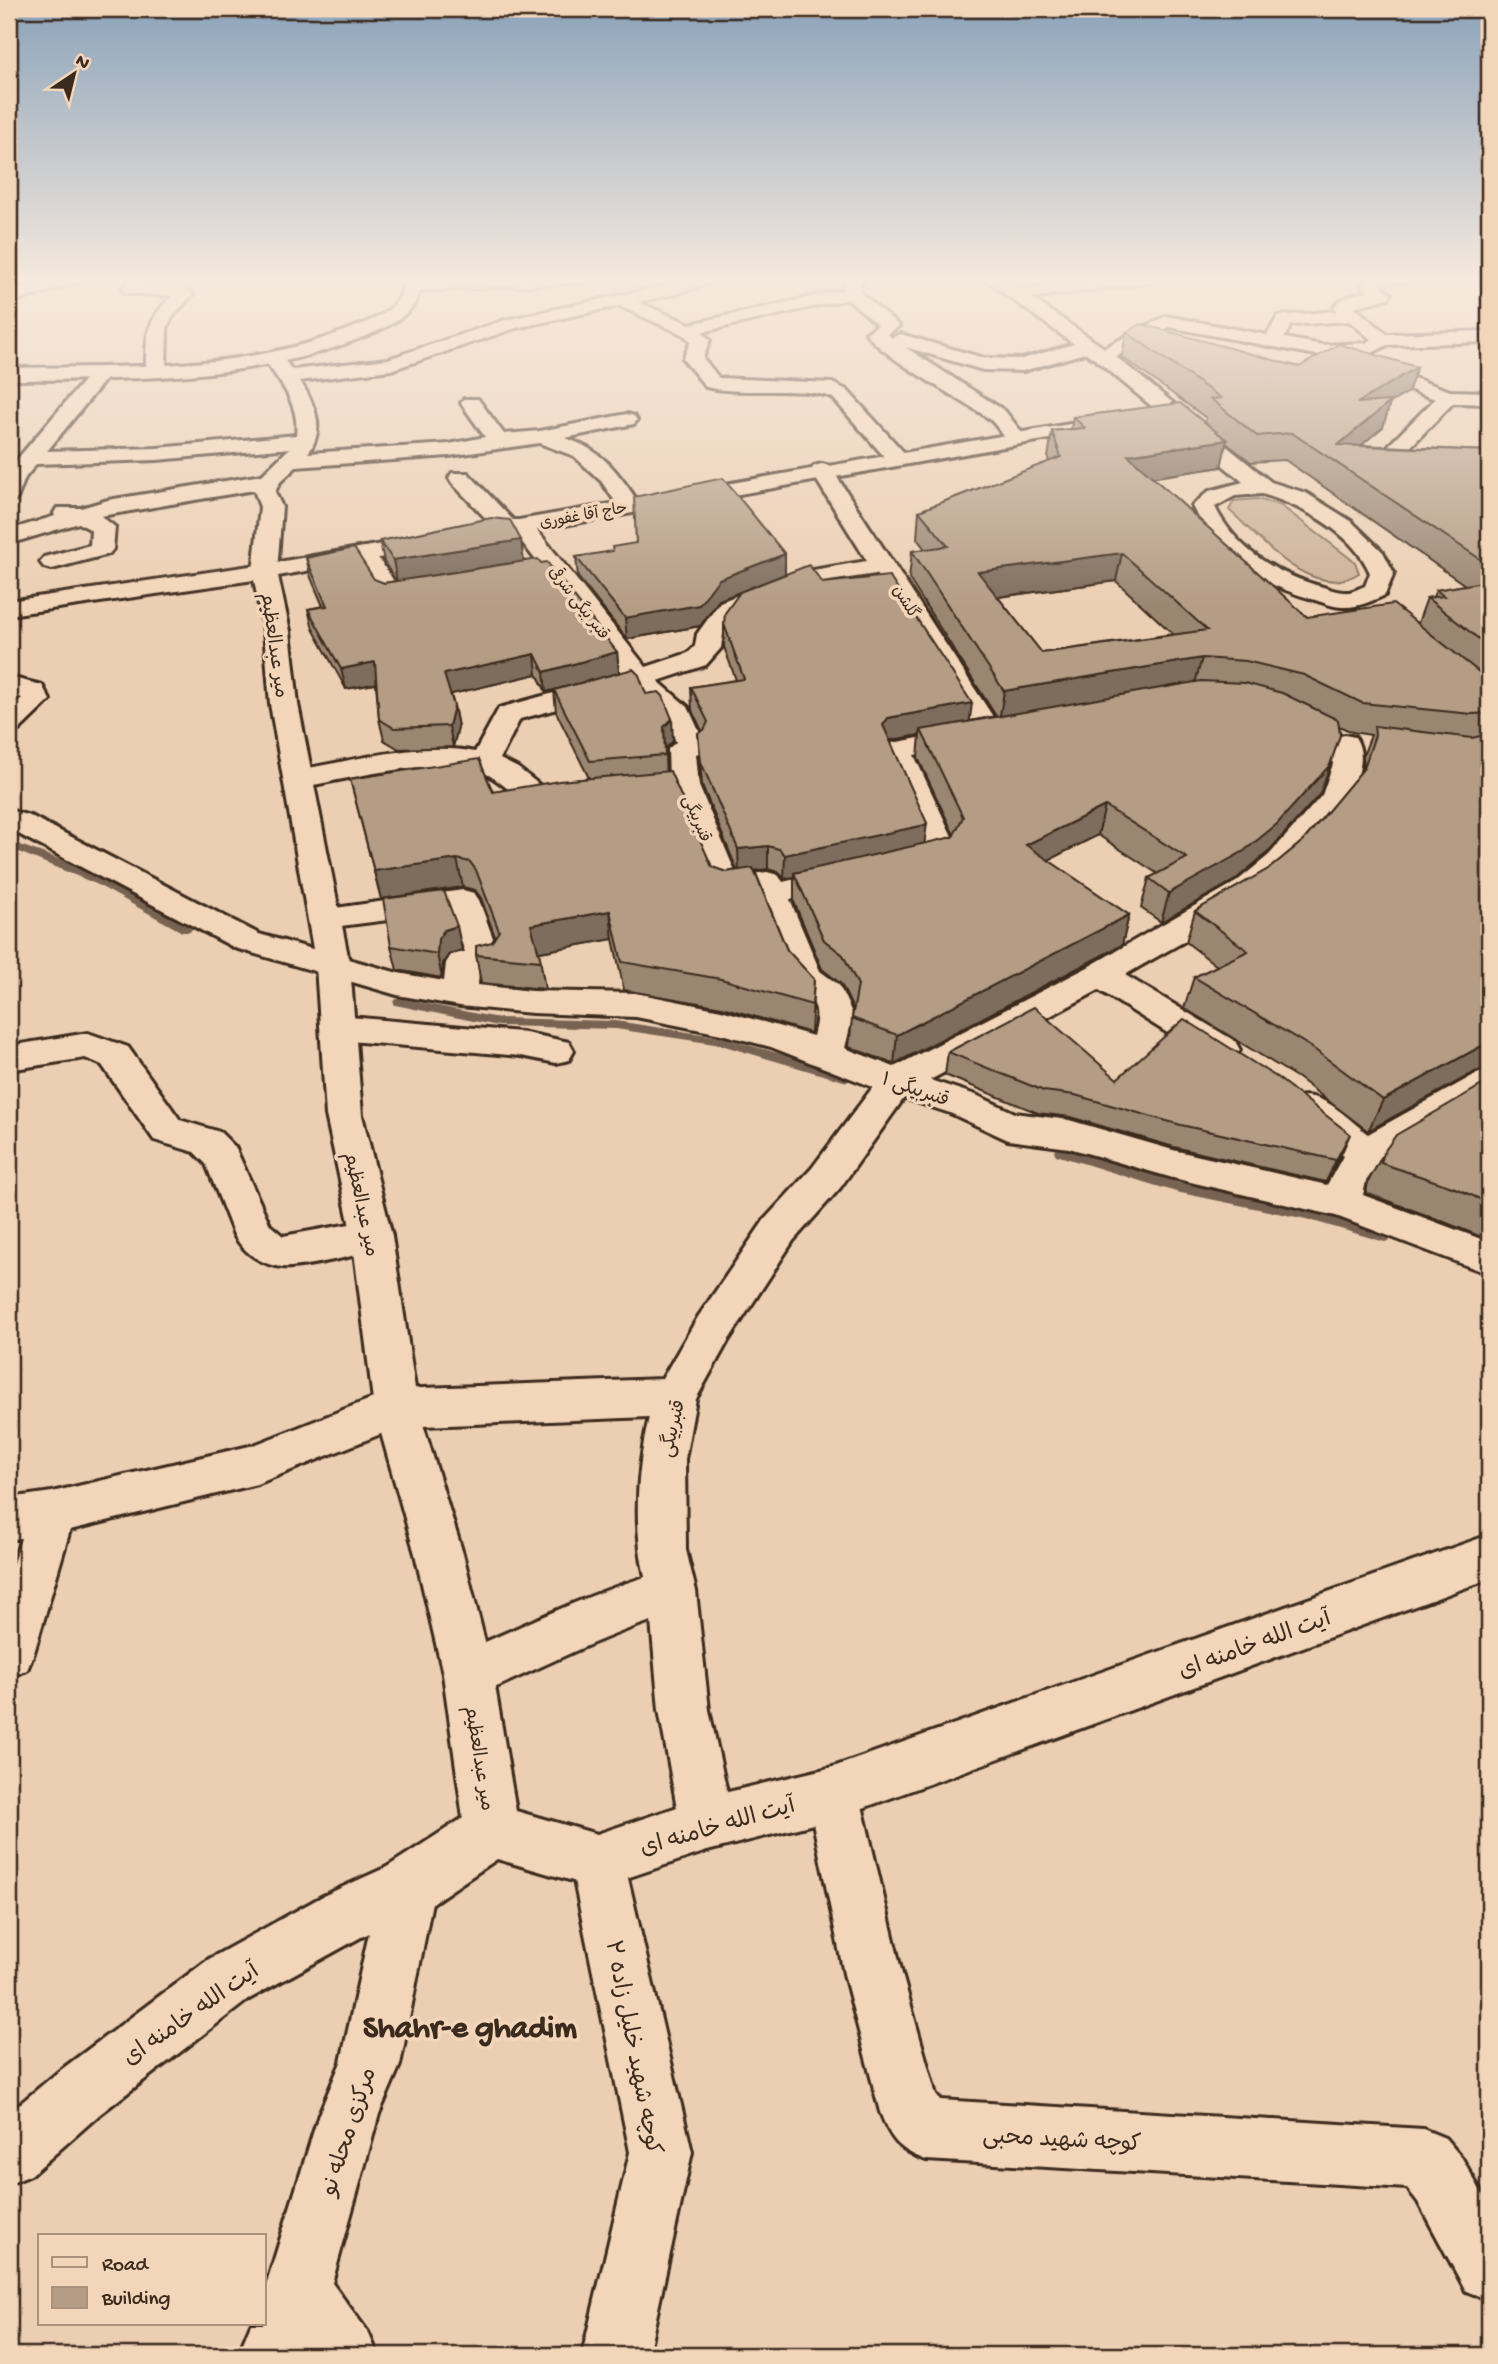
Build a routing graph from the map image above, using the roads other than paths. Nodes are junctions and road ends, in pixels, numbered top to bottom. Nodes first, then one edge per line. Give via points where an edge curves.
1 (89, 387) edge
2 (293, 387) edge
3 (826, 387) edge
4 (954, 387) edge
5 (1140, 387) edge
6 (1422, 387) edge
7 (1448, 397) junction
8 (1489, 398) edge
9 (471, 403) dead end
10 (1172, 414) junction
11 (1146, 418) edge
12 (627, 420) dead end
13 (1120, 422) edge
14 (540, 437) junction
15 (1016, 438) junction
16 (306, 440) junction
17 (498, 441) junction
18 (897, 457) junction
19 (30, 458) junction
20 (289, 461) junction
21 (1379, 466) edge
22 (822, 471) junction
23 (460, 478) dead end
24 (267, 481) junction
25 (1263, 487) junction
26 (9, 494) edge
27 (630, 506) junction
28 (9, 513) edge
29 (82, 515) junction
30 (514, 527) junction
31 (9, 537) edge
32 (364, 554) junction
33 (52, 562) dead end
34 (888, 571) junction
35 (265, 572) junction
36 (453, 582) edge
37 (1358, 596) junction
38 (76, 600) junction
39 (9, 608) edge
40 (1379, 613) edge
41 (9, 615) edge
42 (640, 678) junction
43 (9, 685) edge
44 (9, 724) edge
45 (1345, 739) dead end
46 (484, 762) junction
47 (298, 779) junction
48 (684, 786) junction
49 (9, 819) edge
50 (770, 895) junction
51 (325, 918) junction
52 (333, 965) junction
53 (1100, 975) junction
54 (460, 995) junction
55 (532, 1002) junction
56 (338, 1028) junction
57 (521, 1044) junction
58 (556, 1051) dead end
59 (826, 1055) junction
60 (9, 1058) edge
61 (1250, 1068) edge
62 (896, 1082) junction
63 (1489, 1083) edge
64 (1284, 1089) edge
65 (1366, 1153) junction
66 (1342, 1203) junction
67 (372, 1236) junction
68 (1489, 1258) edge
69 (676, 1397) junction
70 (396, 1408) junction
71 (31, 1516) edge
72 (1489, 1558) edge
73 (672, 1591) junction
74 (9, 1653) edge
75 (468, 1674) junction
76 (833, 1793) junction
77 (706, 1824) junction
78 (492, 1831) junction
79 (597, 1861) junction
80 (407, 1887) junction
81 (9, 2153) edge
82 (1489, 2268) edge
83 (297, 2291) junction
84 (271, 2355) edge
85 (345, 2355) edge
86 (615, 2355) edge

1 - 19 street
2 - 16 street via 310,422
3 - 18 street via 841,394
4 - 15 street via 998,415
5 - 10 street
6 - 7 street
7 - 8 street
7 - 21 street
9 - 17 street
10 - 11 street
10 - 25 street
12 - 14 street
13 - 15 street, حاج آقا غفوری
14 - 17 street
14 - 27 street via 582,451 610,476
15 - 18 street, حاج آقا غفوری
16 - 19 street via 157,454
16 - 20 street
17 - 20 street via 449,450
18 - 22 street, حاج آقا غفوری
19 - 26 street via 14,477
20 - 24 street
22 - 27 street, حاج آقا غفوری
22 - 34 street, گلشن
23 - 30 street, قنبر بیگی شرقی
24 - 29 street
24 - 35 street, میر عبدالعظیم via 264,492 271,507
25 - 37 street via 1320,510 1375,557 1382,573 1376,590
25 - 37 street via 1228,489 1212,497 1203,506 1209,522 1226,542 1280,582 1345,600
27 - 30 street, حاج آقا غفوری
28 - 29 street via 35,509
29 - 31 street
29 - 33 street via 103,527 101,549
30 - 32 street, حاج آقا غفوری
30 - 42 street, قنبر بیگی شرقی via 540,569
32 - 35 street, حاج آقا غفوری
32 - 36 street via 388,593
34 - 42 street via 804,578 729,607 710,634 708,648 697,659
34 - 50 street, گلشن via 1003,730 897,750 942,848 936,858
35 - 38 street, حاج آقا غفوری
35 - 47 street, میر عبدالعظیم
37 - 40 street
38 - 39 street, حاج آقا غفوری
38 - 41 street, حاج آقا غفوری
42 - 46 street via 509,714
42 - 48 street, قنبر بیگی شرقی via 678,713 692,746 682,749
43 - 44 street via 32,691 36,700
45 - 53 street via 1347,764 1336,797 1280,862 1247,889
46 - 47 street, قنبربیگی via 434,758
46 - 48 street, قنبربیگی via 539,799
47 - 51 street, میر عبدالعظیم
48 - 50 street, قنبربیگی via 726,887 767,883
49 - 52 street, قنبربیگی ۱ via 247,941
50 - 59 street via 806,977 827,992 836,1015
51 - 52 street, میر عبدالعظیم
51 - 54 street via 463,900 484,960 463,963
52 - 54 street, قنبربیگی ۱ via 397,984
52 - 56 street, میر عبدالعظیم
53 - 61 street
53 - 62 street
54 - 55 street, قنبربیگی ۱
55 - 57 street
55 - 59 street, قنبربیگی ۱ via 636,1005 769,1034
56 - 57 street
56 - 67 street, میر عبدالعظیم via 344,1115
57 - 58 street
59 - 62 street, قنبربیگی ۱
60 - 67 street via 88,1045 115,1056 167,1130 207,1142 222,1157 254,1235 269,1248 284,1252
62 - 66 street, قنبربیگی ۱ via 962,1104 1008,1126 1069,1133 1173,1164
62 - 69 street, قنبربیگی via 827,1178 779,1230 713,1329
63 - 65 street
64 - 65 street
65 - 66 street via 1348,1178
66 - 68 street, قنبربیگی ۱
67 - 70 street, میر عبدالعظیم
69 - 70 street
69 - 73 street, قنبربیگی via 662,1460 662,1550
70 - 71 street via 257,1464
70 - 75 street, میر عبدالعظیم
71 - 74 street
72 - 76 street, آیت الله خامنه ای
73 - 75 street via 602,1614
73 - 77 street, قنبربیگی via 684,1710
75 - 78 street, میر عبدالعظیم
76 - 77 street, آیت الله خامنه ای
76 - 82 street, کوچه شهید محبی via 873,1974 910,2112 926,2130 1423,2160 1440,2180
77 - 79 street, آیت الله خامنه ای
78 - 79 street
78 - 80 street, آیت الله خامنه ای
79 - 86 street, کوچه شهید خلیل زاده ۲ via 661,2152
80 - 81 street, آیت الله خامنه ای via 343,1916 229,1979 79,2093
80 - 83 street, مرکزی محله نو via 370,2065 349,2114
83 - 84 street, مرکزی محله نو
83 - 85 street

